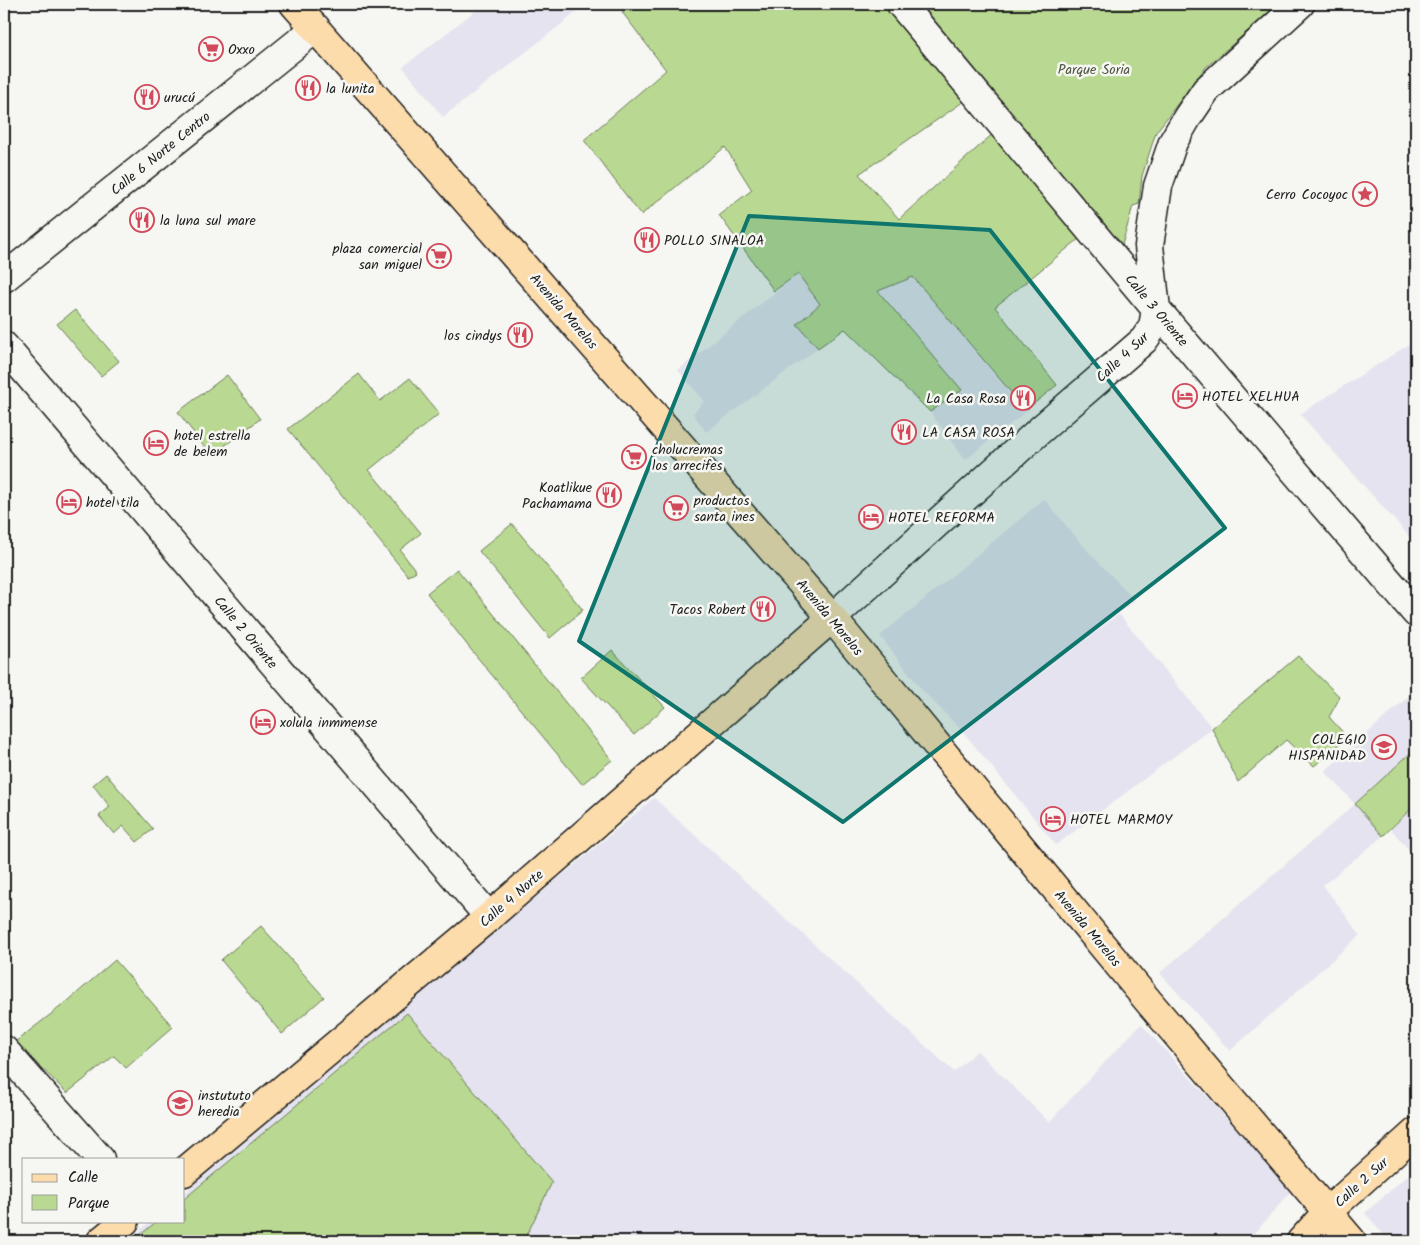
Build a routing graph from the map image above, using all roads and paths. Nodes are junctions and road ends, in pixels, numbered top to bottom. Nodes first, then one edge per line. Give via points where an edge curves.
1 (294, 4) edge
2 (901, 4) edge
3 (1300, 4) edge
4 (316, 28) junction
5 (4, 278) edge
6 (1156, 309) junction
7 (4, 346) edge
8 (1416, 613) edge
9 (832, 618) junction
10 (489, 917) junction
11 (4, 1050) edge
12 (1416, 1132) edge
13 (99, 1158) edge
14 (185, 1171) edge
15 (1327, 1212) junction
16 (123, 1222) edge
17 (101, 1241) edge
18 (1301, 1241) edge
19 (1352, 1241) edge

1 - 4 main road, Avenida Morelos
2 - 6 street, Calle 3 Oriente
3 - 6 street, Calle 4 Sur via 1206,90 1173,142 1158,186 1149,246
4 - 5 street, Calle 6 Norte Centro
4 - 9 main road, Avenida Morelos
6 - 8 street, Calle 3 Oriente
6 - 9 street, Calle 4 Sur via 1153,327 1144,340
7 - 10 street, Calle 2 Oriente
9 - 10 main road, Calle 4 Norte
9 - 15 main road, Avenida Morelos
10 - 14 main road, Calle 4 Norte
11 - 13 street
12 - 15 main road, Calle 2 Sur
15 - 18 main road, Calle 2 Sur
15 - 19 main road, Avenida Morelos
16 - 17 main road

